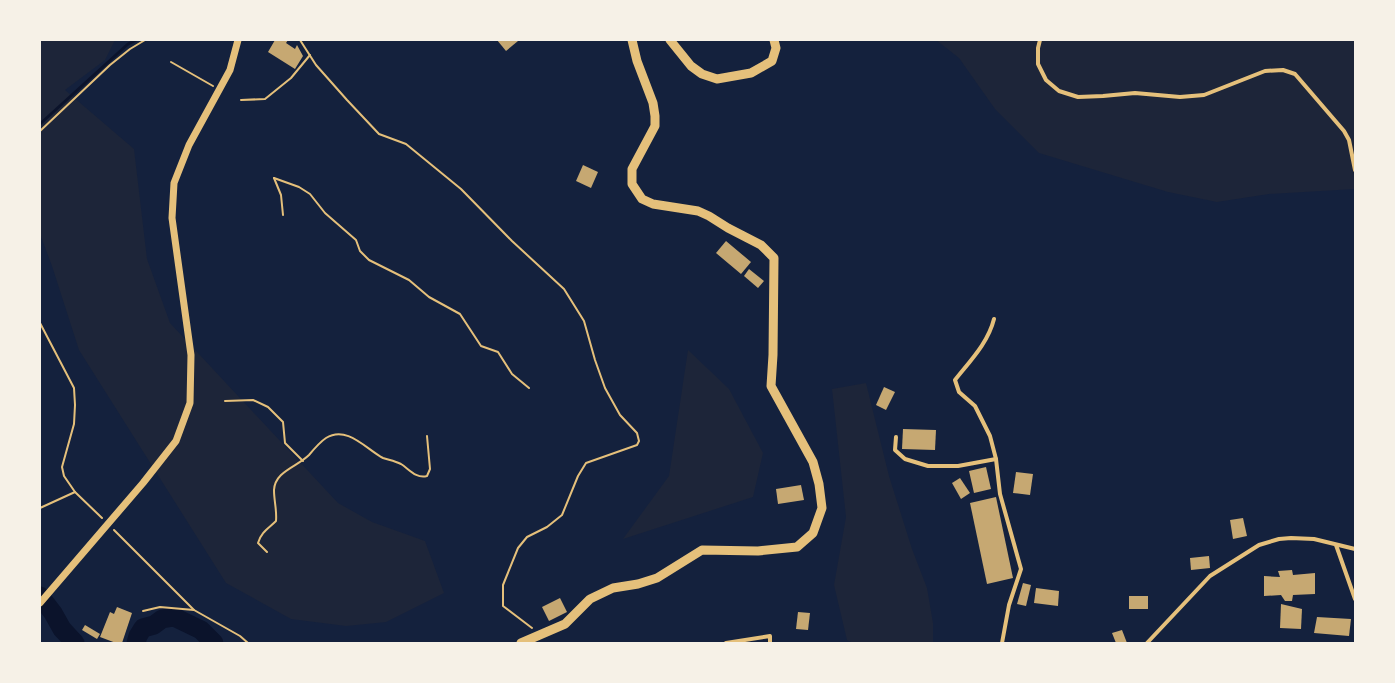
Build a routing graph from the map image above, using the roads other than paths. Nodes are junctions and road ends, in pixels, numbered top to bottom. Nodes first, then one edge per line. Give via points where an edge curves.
1 (238, 40) edge
2 (632, 40) edge
3 (670, 40) edge
4 (774, 40) edge
5 (1040, 40) edge
6 (1355, 170) edge
7 (994, 319) dead end
8 (896, 437) dead end
9 (996, 459) junction
10 (1336, 545) junction
11 (1355, 549) edge
12 (1355, 599) edge
13 (40, 603) edge
14 (521, 643) edge
15 (726, 643) edge
16 (770, 643) edge
17 (1002, 643) edge
18 (1146, 643) edge

1 - 13 street via 230,70 189,144 174,184 172,218 190,355 190,403 176,441
2 - 14 main road via 655,116 655,126 632,169 632,184 642,199 653,204 698,211 762,245 774,258 771,386 812,462 819,484 822,508 813,533 797,546 758,551 702,550 657,578 613,588 590,598 565,624
3 - 4 main road via 691,66 702,74 717,79 751,73 772,61 776,48
5 - 6 street via 1038,64 1046,80 1059,91 1078,97 1135,93 1180,97 1204,95 1265,71 1283,70 1295,74 1344,131 1349,140
7 - 9 street via 982,345 955,380 959,392 975,406 990,436
8 - 9 street via 895,450 905,459 928,466 958,466
9 - 17 street via 1000,494 1021,569 1009,605
10 - 11 street
10 - 12 street
10 - 18 street via 1314,538 1279,539 1260,545 1210,576
15 - 16 street via 770,636

